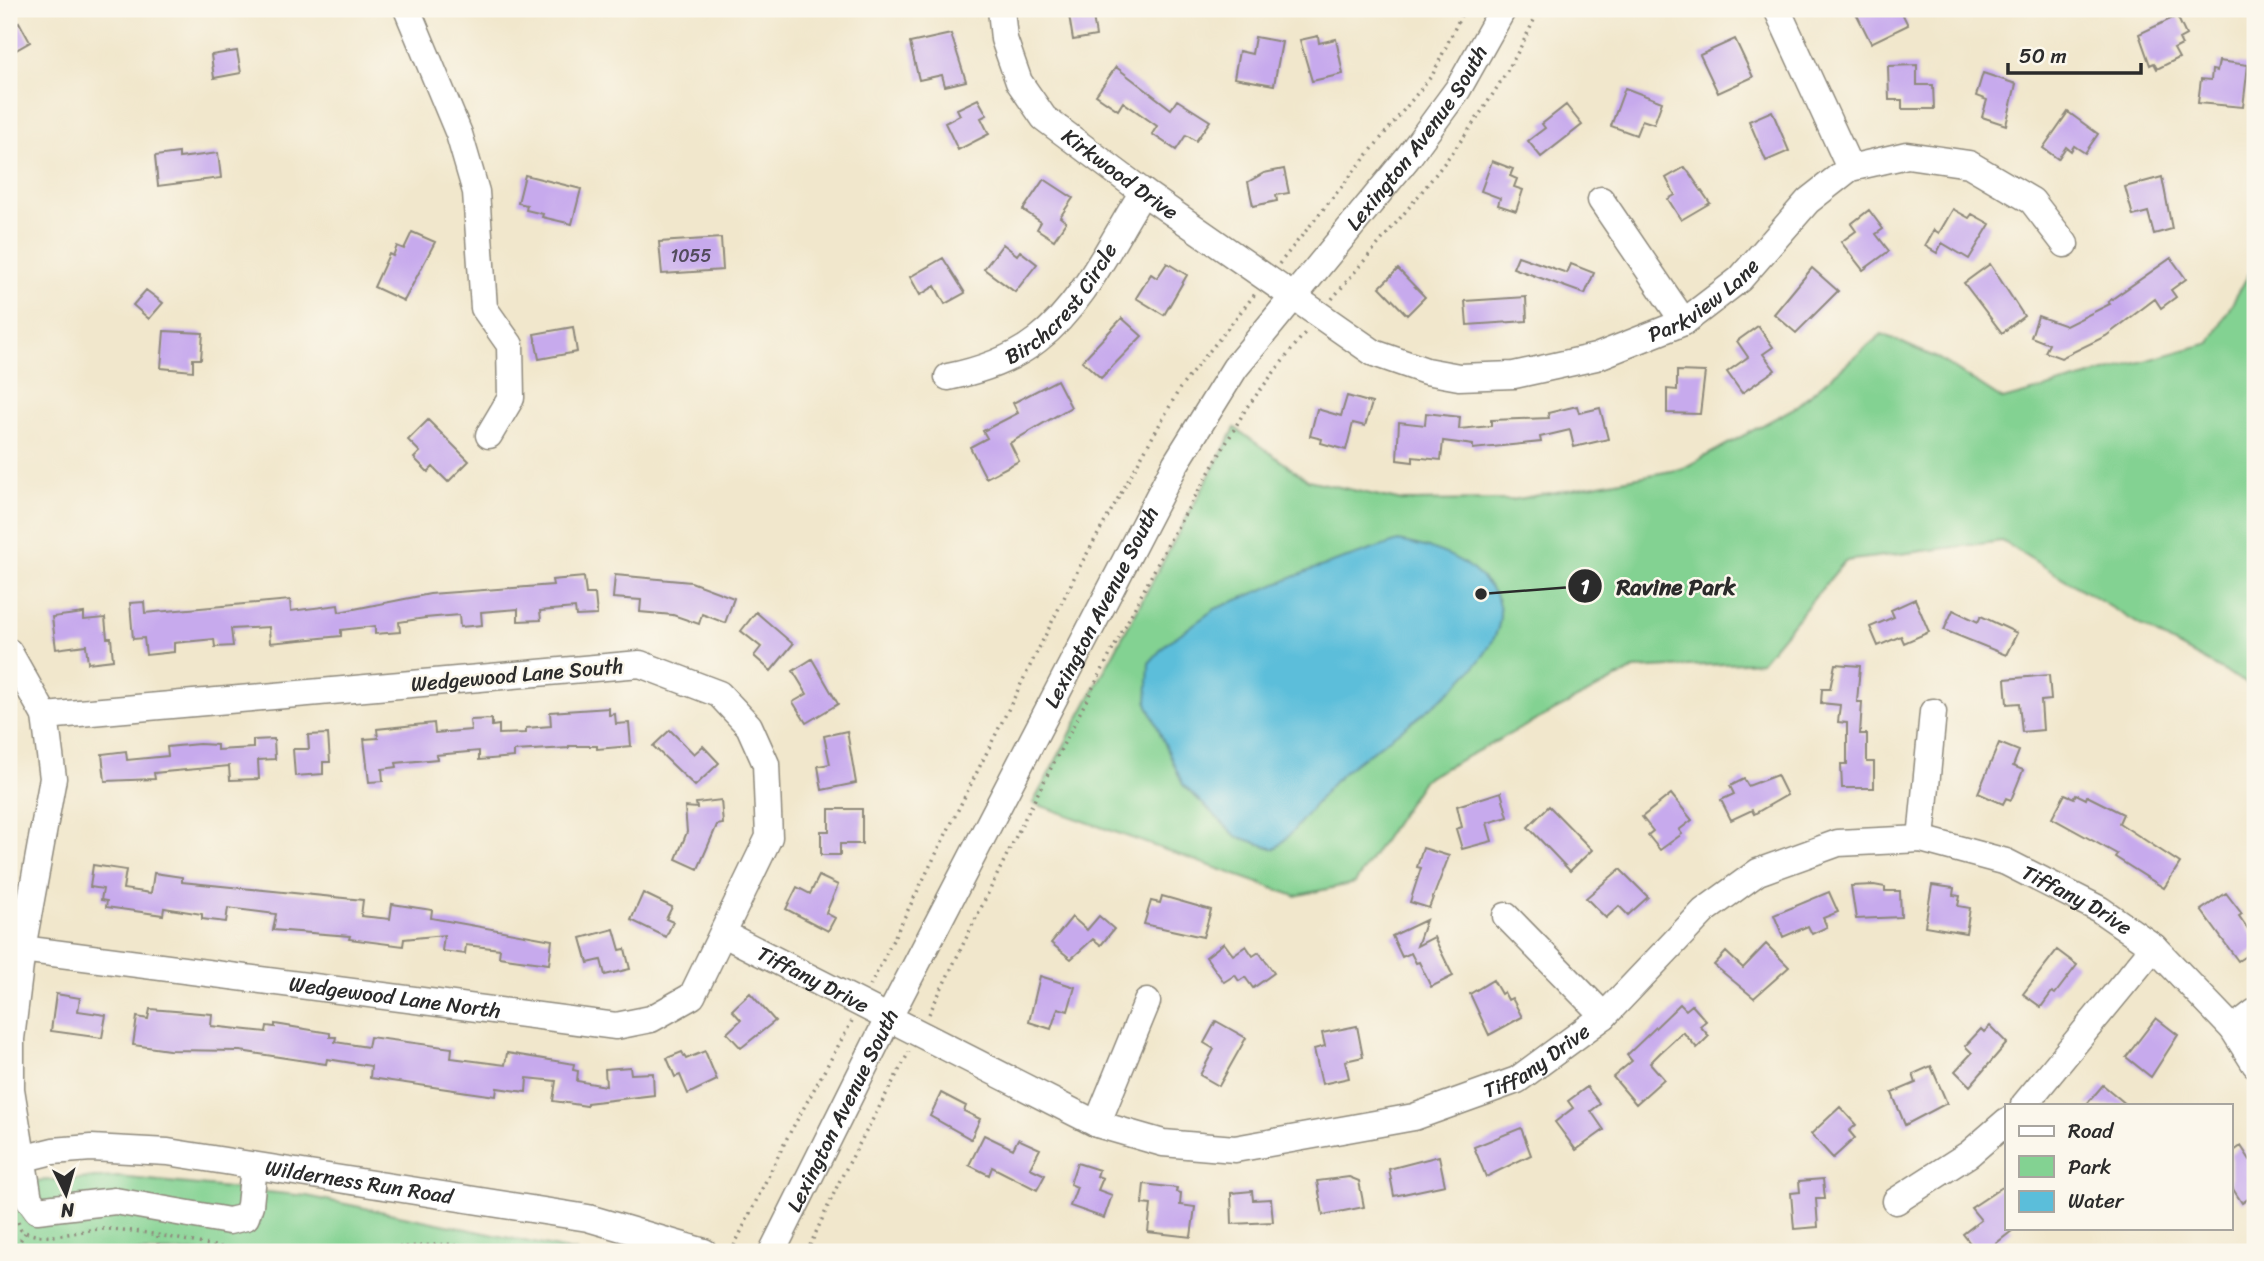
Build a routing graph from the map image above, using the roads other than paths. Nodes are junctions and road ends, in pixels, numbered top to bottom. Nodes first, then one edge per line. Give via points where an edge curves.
1 (407, 9) edge
2 (1001, 9) edge
3 (1503, 9) edge
4 (1777, 9) edge
5 (1850, 168) junction
6 (1143, 192) junction
7 (1601, 200) dead end
8 (2065, 244) dead end
9 (1293, 295) junction
10 (1684, 322) junction
11 (948, 377) dead end
12 (489, 436) dead end
13 (9, 652) edge
14 (1933, 712) dead end
15 (45, 716) junction
16 (1921, 839) junction
17 (1506, 916) dead end
18 (723, 934) junction
19 (2154, 947) junction
20 (22, 949) junction
21 (1147, 1002) dead end
22 (2255, 1012) edge
23 (1604, 1016) junction
24 (888, 1019) junction
25 (2233, 1029) junction
26 (2255, 1064) edge
27 (2025, 1104) edge
28 (2005, 1123) edge
29 (1097, 1124) junction
30 (15, 1161) edge
31 (254, 1166) junction
32 (1896, 1201) dead end
33 (704, 1252) edge
34 (772, 1252) edge

1 - 12 street via 459,134 476,192 485,308 510,345 511,398
2 - 6 street, Kirkwood Drive via 1004,39 1019,82 1044,118
3 - 9 street, Lexington Avenue South via 1458,89 1409,156
4 - 5 street
5 - 8 street, Parkview Lane via 1908,155 1969,164 2032,201
5 - 10 street, Parkview Lane via 1808,201 1740,279
6 - 9 street, Kirkwood Drive
6 - 11 street, Birchcrest Circle via 1073,303 1037,340 977,371
7 - 10 street
9 - 10 street, Parkview Lane via 1374,353 1459,377 1514,375 1596,357
9 - 24 street, Lexington Avenue South via 1235,368 1175,463
13 - 15 street
14 - 16 street
15 - 18 street, Wedgewood Lane South via 640,664 719,694 749,726 766,764 769,837
15 - 20 street via 52,778
16 - 19 street, Tiffany Drive via 2008,863 2099,909
16 - 23 street, Tiffany Drive via 1838,842 1758,872 1704,911
17 - 23 street
18 - 20 street, Wedgewood Lane North via 692,996 651,1019 616,1026
18 - 24 street, Tiffany Drive
19 - 25 street, Tiffany Drive
19 - 27 street
20 - 30 street via 11,1039
21 - 29 street
22 - 25 street
23 - 29 street, Tiffany Drive via 1517,1080 1414,1117 1235,1149 1163,1143
24 - 29 street, Tiffany Drive
24 - 34 street, Lexington Avenue South
25 - 26 street, Tiffany Drive
28 - 32 street via 1969,1153
30 - 31 street, Wilderness Run Road via 91,1149 167,1152
30 - 31 street via 37,1210 115,1201 229,1221 246,1217
31 - 33 street, Wilderness Run Road via 588,1218

